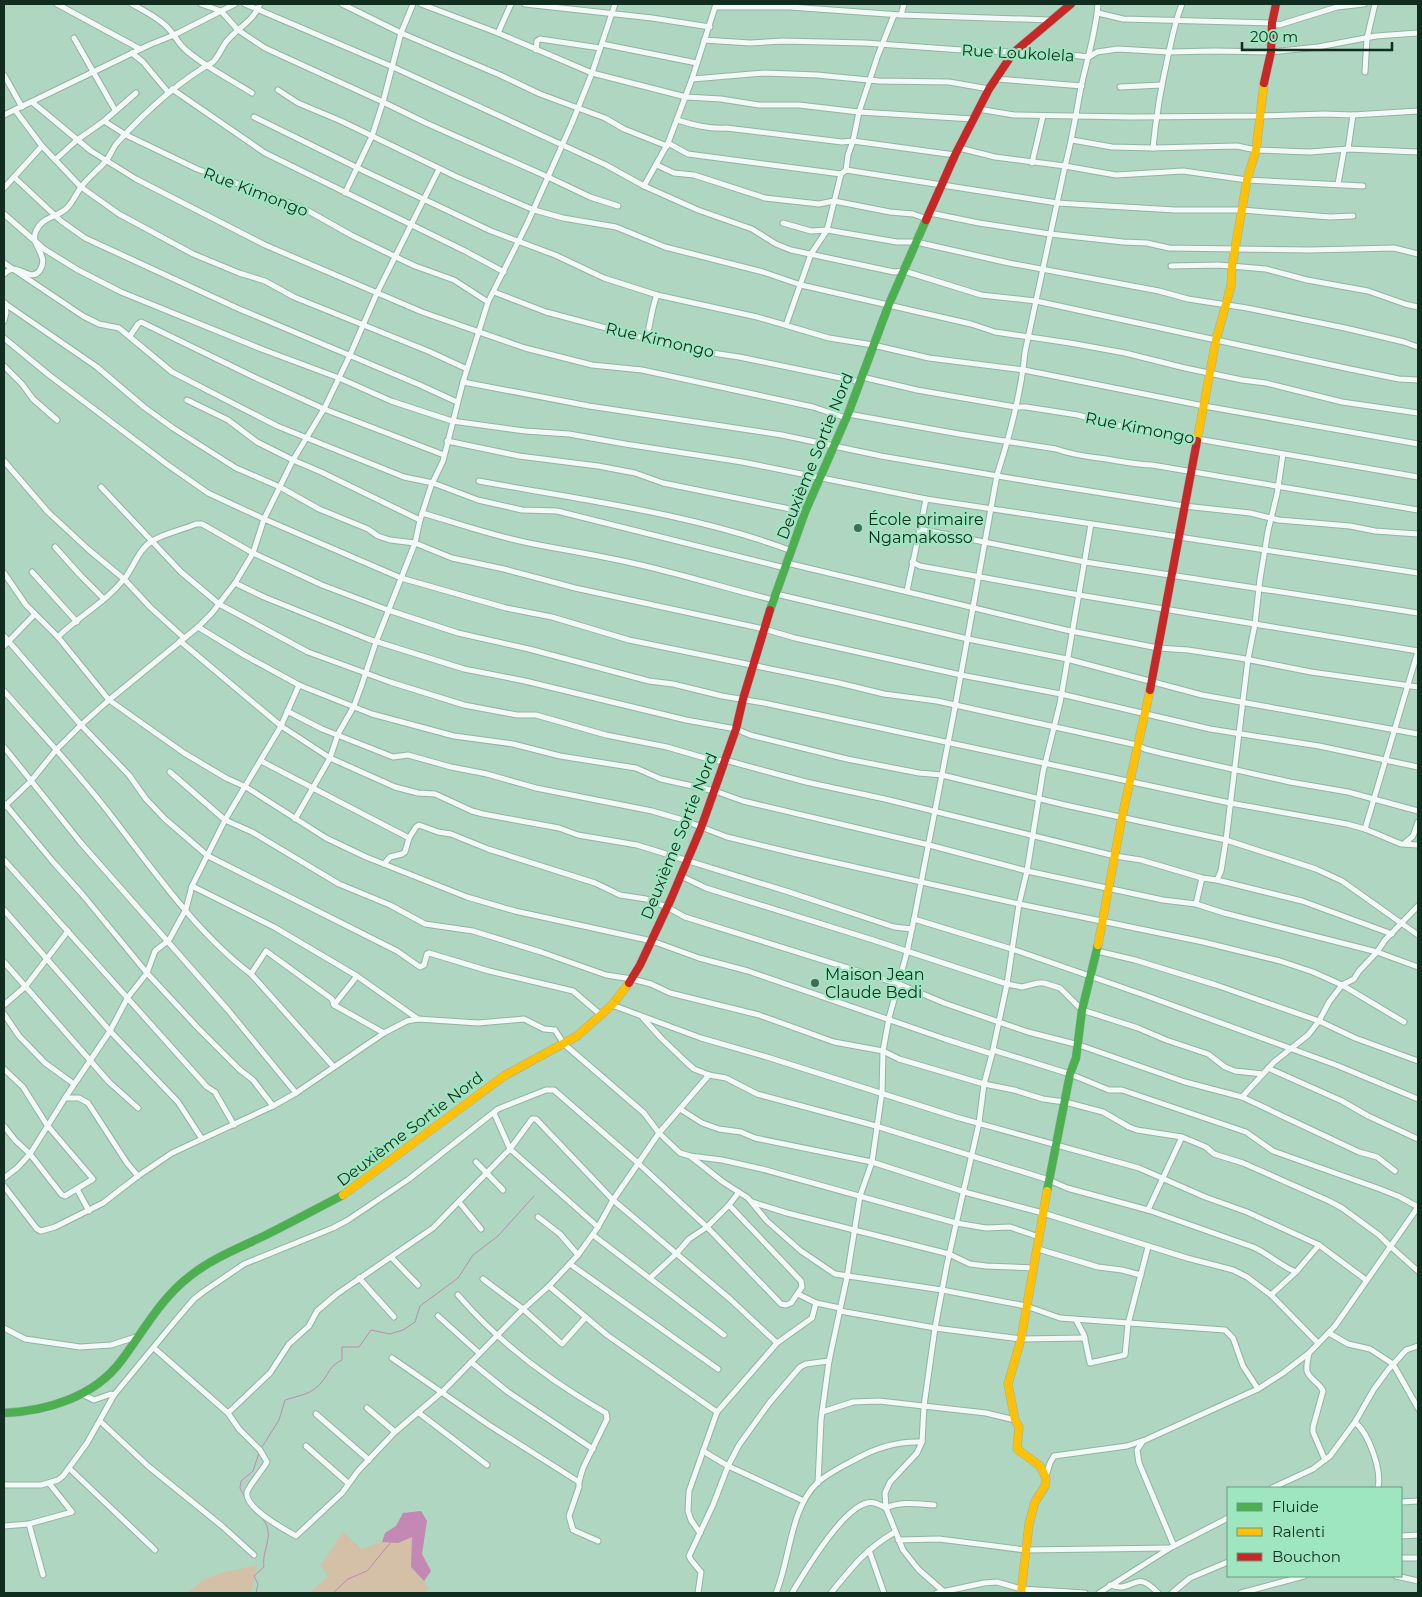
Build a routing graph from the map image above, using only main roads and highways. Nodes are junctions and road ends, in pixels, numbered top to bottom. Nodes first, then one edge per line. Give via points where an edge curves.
1 (1071, 4) edge
2 (1276, 4) edge
3 (4, 1413) edge
4 (1021, 1591) edge

1 - 3 main road, Deuxième Sortie Nord via 1013,52 972,120 916,242 805,512 701,828 632,979 612,1005 588,1027 564,1044 504,1076 347,1193 215,1258 197,1271 169,1295 104,1379 82,1394 46,1408
2 - 4 main road via 1256,150 1247,180 1231,286 1216,340 1110,889 1082,1010 1076,1058 1049,1180 1021,1339 1008,1384 1014,1420 1019,1426 1017,1449 1038,1463 1046,1476 1046,1487 1035,1500

